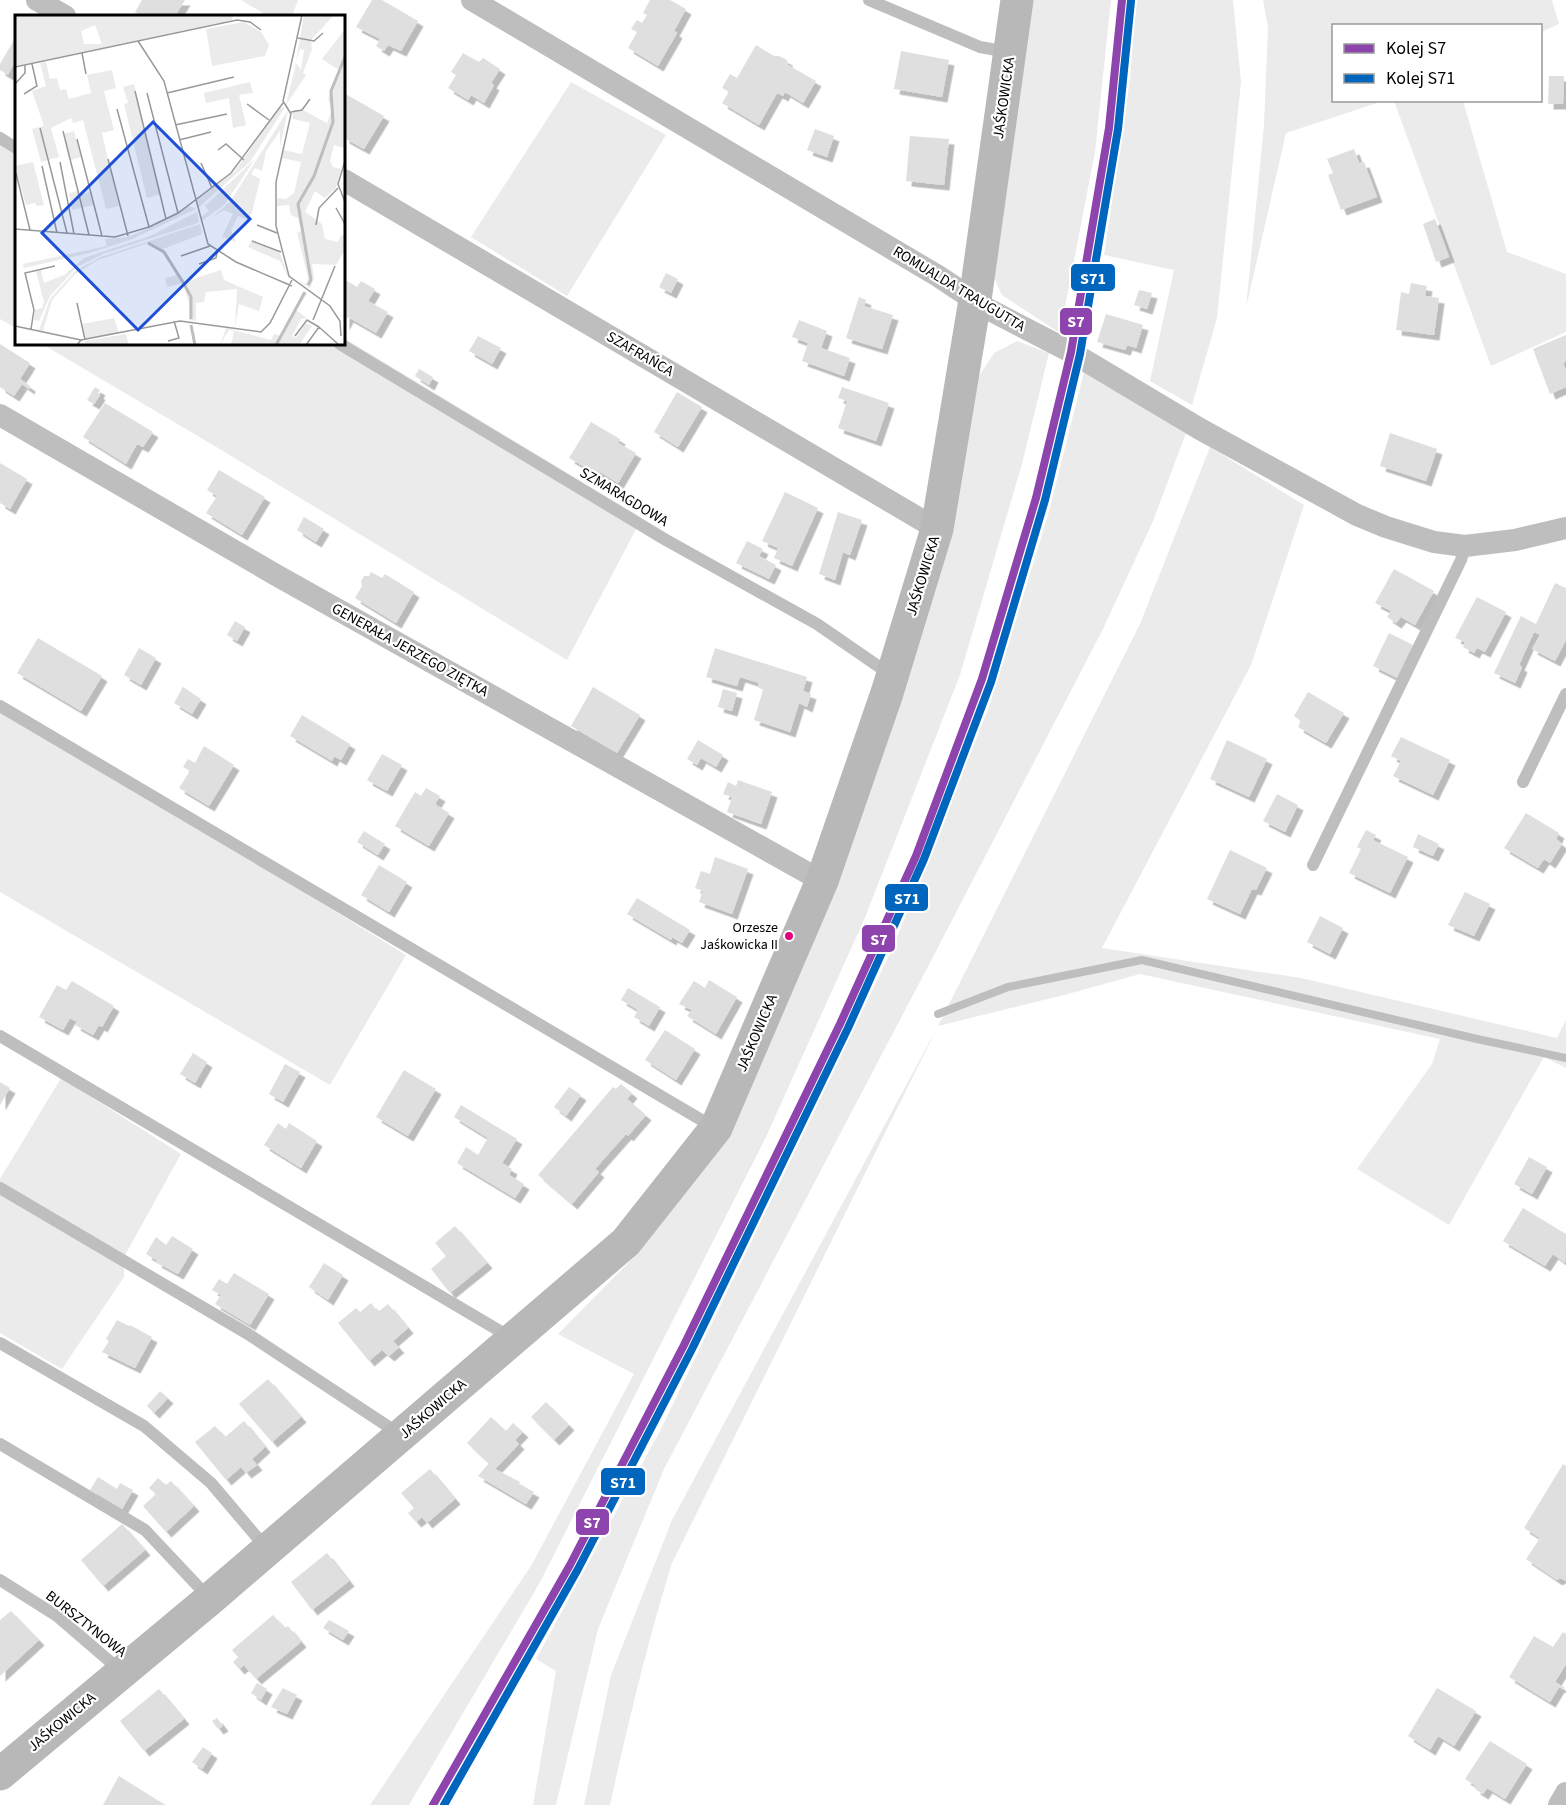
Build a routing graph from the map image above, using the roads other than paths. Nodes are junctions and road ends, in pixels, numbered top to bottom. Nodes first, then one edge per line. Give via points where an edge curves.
1 (37, 0) edge
2 (472, 0) edge
3 (869, 0) edge
4 (1017, 0) edge
5 (63, 15) edge
6 (1011, 52) junction
7 (0, 138) edge
8 (15, 147) edge
9 (345, 181) edge
10 (975, 300) junction
11 (342, 345) edge
12 (0, 415) edge
13 (1566, 528) edge
14 (937, 529) junction
15 (1465, 546) junction
16 (892, 675) junction
17 (1566, 694) edge
18 (0, 706) edge
19 (1523, 782) dead end
20 (1313, 865) dead end
21 (822, 881) junction
22 (0, 1036) edge
23 (716, 1128) junction
24 (0, 1188) edge
25 (514, 1340) junction
26 (0, 1343) edge
27 (402, 1435) junction
28 (0, 1444) edge
29 (267, 1550) junction
30 (0, 1580) edge
31 (210, 1599) junction
32 (122, 1672) junction
33 (0, 1774) edge
34 (1566, 1793) edge
35 (1559, 1805) edge

1 - 5 street
2 - 10 street, ROMUALDA TRAUGUTTA
3 - 6 lane via 980,47
4 - 6 street, JAŚKOWICKA
6 - 10 street, JAŚKOWICKA
7 - 8 lane
9 - 14 street, SZAFRAŃCA
10 - 14 street, JAŚKOWICKA
10 - 15 street, ROMUALDA TRAUGUTTA via 1357,514 1411,536
11 - 16 lane, SZMARAGDOWA via 666,540 817,624
12 - 21 street, GENERAŁA JERZEGO ZIĘTKA via 276,575
13 - 15 street, ROMUALDA TRAUGUTTA
14 - 16 street, JAŚKOWICKA
15 - 20 lane
16 - 21 street, JAŚKOWICKA
17 - 19 lane
18 - 23 lane
21 - 23 street, JAŚKOWICKA
22 - 25 lane
23 - 25 street, JAŚKOWICKA via 626,1242
24 - 27 lane via 248,1334
25 - 27 street, JAŚKOWICKA
26 - 29 lane via 144,1426 211,1483
27 - 29 street, JAŚKOWICKA
28 - 31 lane via 145,1530
29 - 31 street, JAŚKOWICKA
30 - 32 lane, BURSZTYNOWA via 57,1616
31 - 32 street, JAŚKOWICKA
32 - 33 street, JAŚKOWICKA
34 - 35 street

